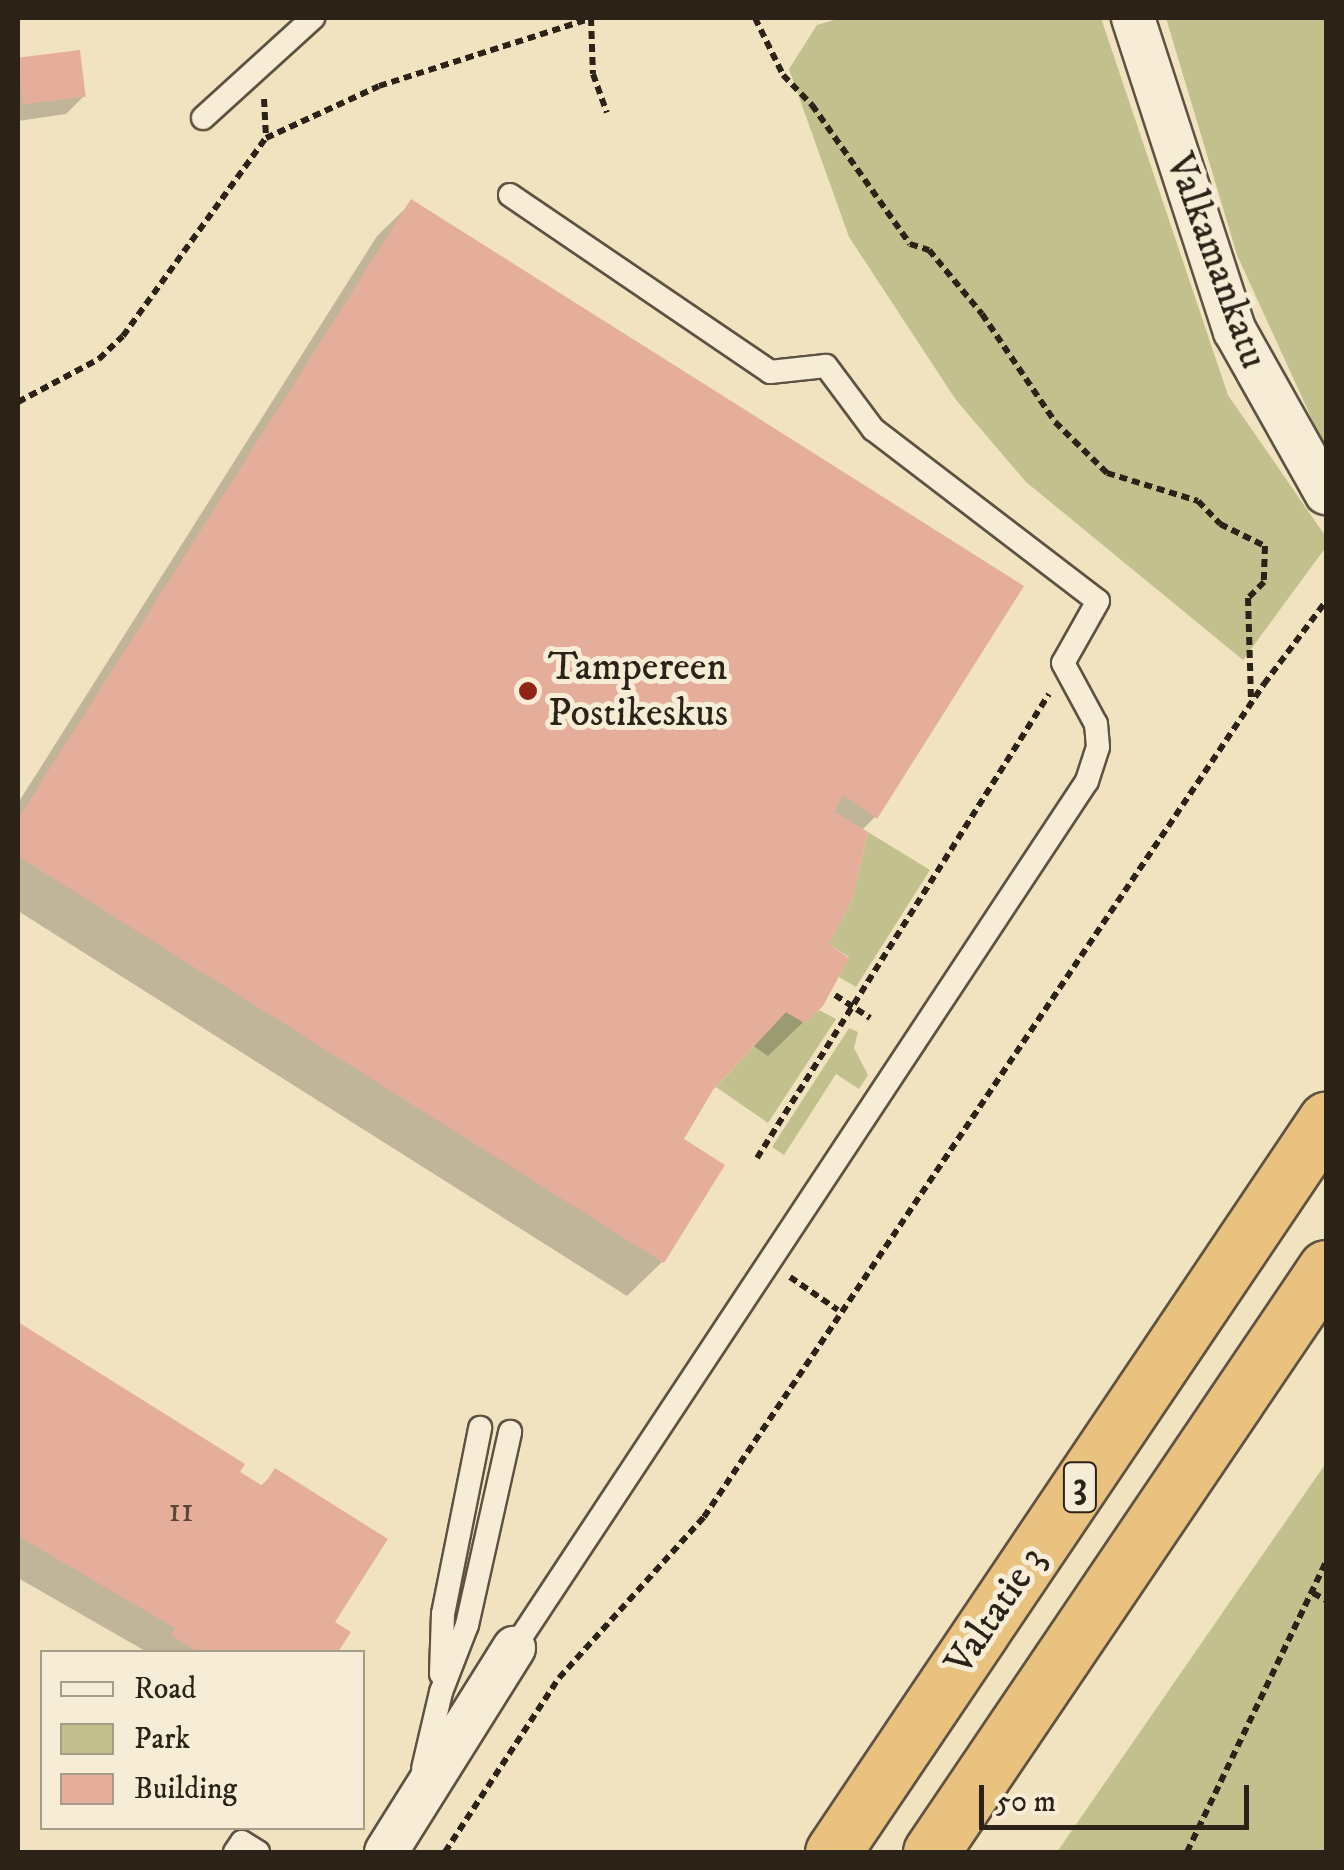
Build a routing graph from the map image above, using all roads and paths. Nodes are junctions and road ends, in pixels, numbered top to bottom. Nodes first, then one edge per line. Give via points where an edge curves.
1 (313, 18) edge
2 (592, 18) edge
3 (756, 18) edge
4 (1133, 18) edge
5 (607, 113) dead end
6 (203, 118) dead end
7 (510, 195) dead end
8 (18, 402) edge
9 (1326, 493) edge
10 (1326, 601) edge
11 (1063, 663) junction
12 (1251, 703) junction
13 (835, 995) dead end
14 (855, 1008) junction
15 (870, 1018) dead end
16 (1326, 1120) edge
17 (757, 1158) dead end
18 (768, 1261) junction
19 (1326, 1268) edge
20 (838, 1310) junction
21 (480, 1428) dead end
22 (510, 1432) dead end
23 (1326, 1562) edge
24 (1313, 1593) junction
25 (1326, 1600) edge
26 (514, 1648) joint
27 (441, 1692) junction
28 (414, 1807) junction
29 (235, 1852) edge
30 (258, 1852) edge
31 (386, 1852) edge
32 (445, 1852) edge
33 (833, 1852) edge
34 (931, 1852) edge
35 (1186, 1852) edge

1 - 6 lane
2 - 5 path via 593,74
2 - 8 path via 379,86 266,138 123,336 99,359
3 - 12 path via 783,75 812,105 910,244 929,250 982,314 1054,422 1106,473 1198,502 1220,524 1265,546 1264,582 1248,598
4 - 9 street, Valkamankatu via 1236,331
7 - 11 lane via 770,372 826,366 873,429 1098,601
10 - 12 path
11 - 14 path
11 - 18 lane via 1096,724 1098,747 1087,781
12 - 20 path
13 - 14 path
14 - 15 path
14 - 17 path
16 - 33 highway, Valtatie 3 / 3
18 - 20 path
18 - 26 lane
19 - 34 highway, Valtatie 3 / 3
20 - 32 path via 704,1517 559,1678
21 - 27 lane via 443,1614
22 - 27 lane via 467,1625
23 - 24 path
24 - 25 path
24 - 35 path
26 - 28 street
27 - 28 lane
28 - 31 street
29 - 30 lane via 242,1842

